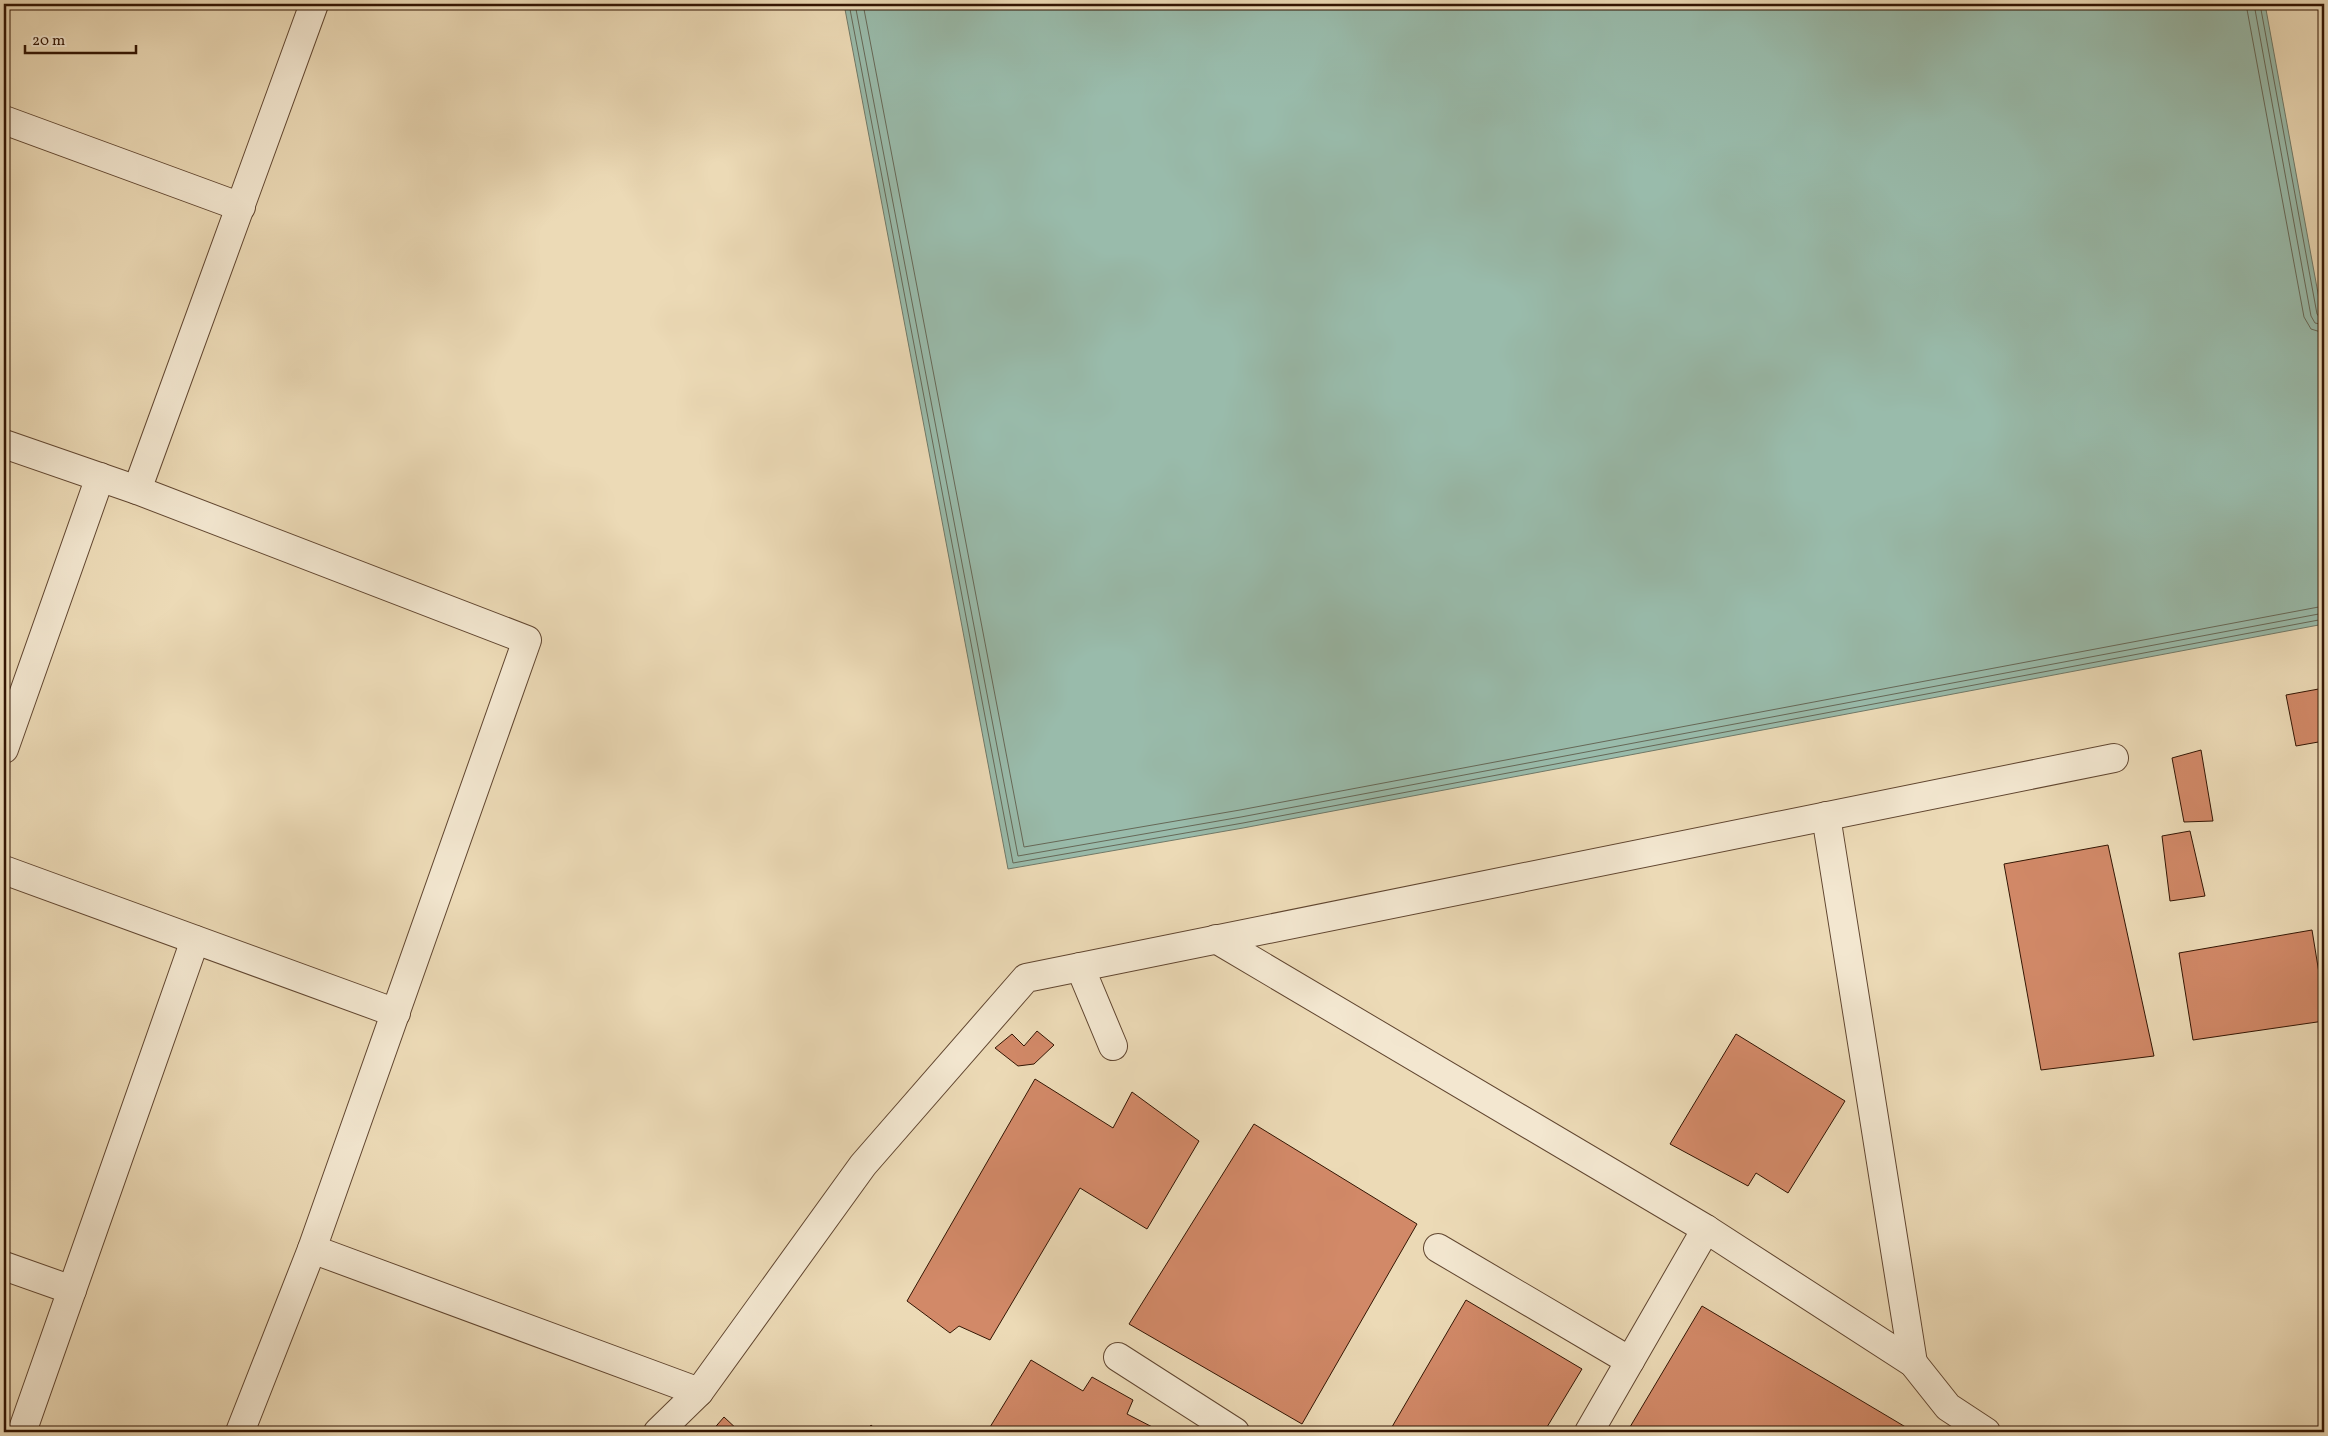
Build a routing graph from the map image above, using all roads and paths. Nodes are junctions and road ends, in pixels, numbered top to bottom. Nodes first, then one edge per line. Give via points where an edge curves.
1 (314, 4) edge
2 (4, 120) edge
3 (240, 207) junction
4 (4, 444) edge
5 (100, 477) junction
6 (137, 490) junction
7 (4, 749) edge
8 (2114, 758) dead end
9 (1826, 816) junction
10 (4, 870) edge
11 (1216, 939) junction
12 (195, 940) junction
13 (1080, 967) junction
14 (396, 1013) junction
15 (1113, 1046) dead end
16 (1706, 1229) junction
17 (1438, 1248) dead end
18 (312, 1249) junction
19 (4, 1266) edge
20 (72, 1290) junction
21 (1118, 1357) dead end
22 (1630, 1361) junction
23 (1913, 1363) junction
24 (699, 1392) junction
25 (22, 1432) edge
26 (240, 1432) edge
27 (658, 1432) edge
28 (1235, 1432) edge
29 (1589, 1432) edge
30 (1986, 1432) edge

1 - 3 street
2 - 3 street
3 - 6 street
4 - 5 street
5 - 6 street
5 - 7 street
6 - 14 street via 527,640
8 - 9 street
9 - 11 street
9 - 23 street
10 - 12 street
11 - 13 street
11 - 16 street
12 - 14 street
12 - 20 street
13 - 15 street
13 - 24 street via 1026,978 863,1165
14 - 18 street
16 - 22 street
16 - 23 street
17 - 22 street
18 - 24 street
18 - 26 street
19 - 20 street
20 - 25 street
21 - 28 street
22 - 29 street
23 - 30 street via 1948,1407
24 - 27 street

